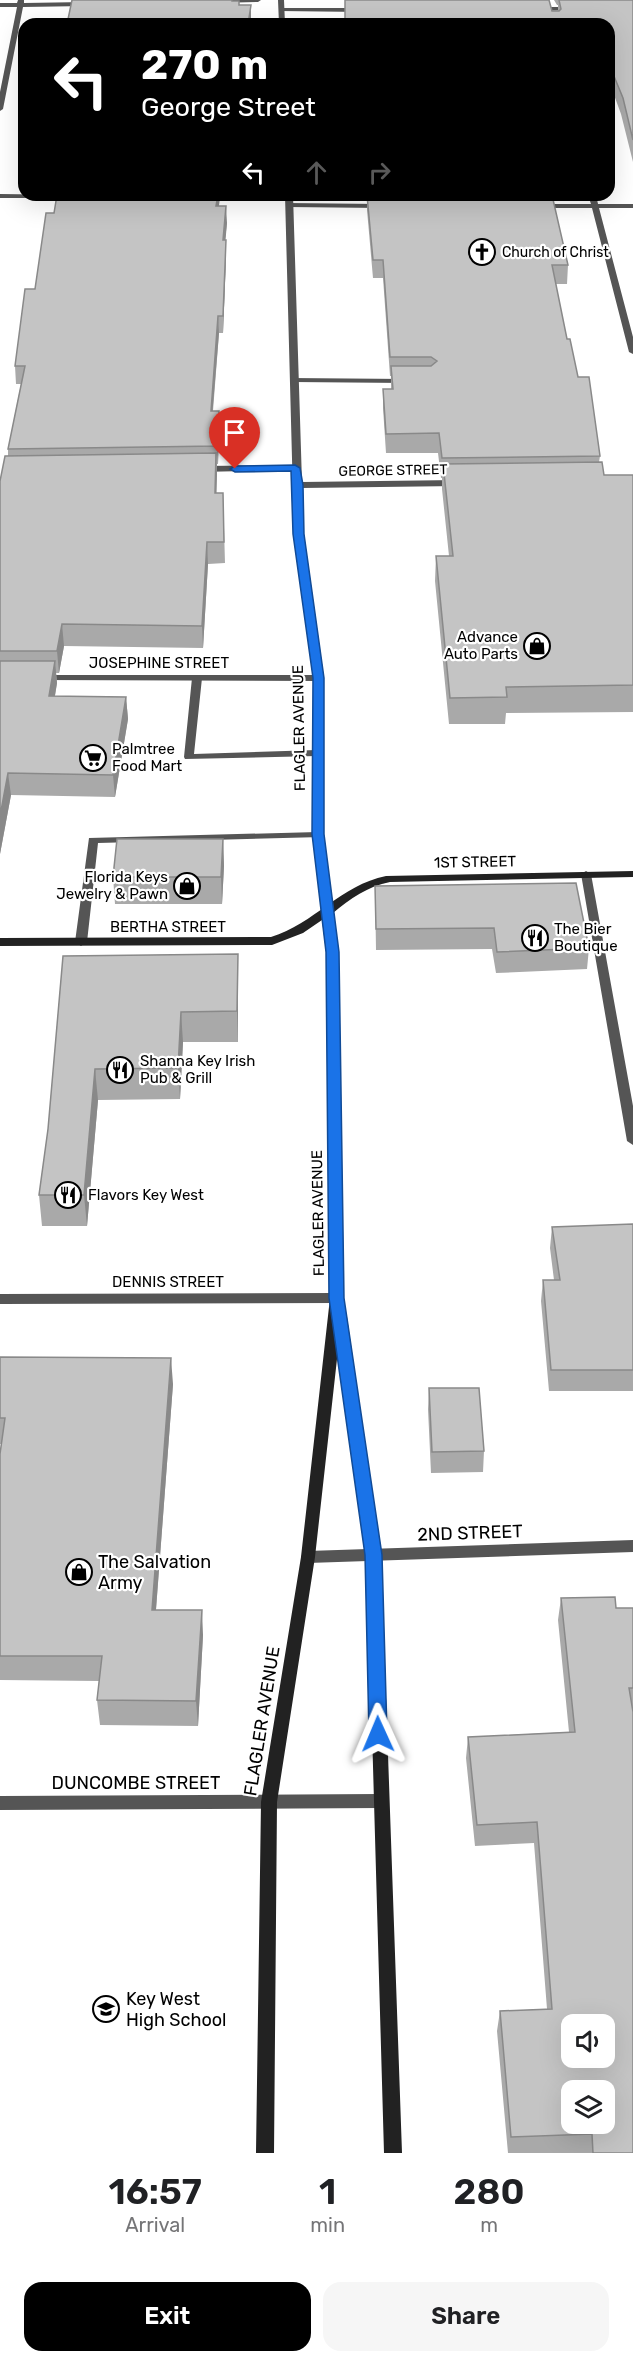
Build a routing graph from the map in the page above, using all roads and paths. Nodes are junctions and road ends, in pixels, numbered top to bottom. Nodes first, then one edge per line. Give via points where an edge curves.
1 (258, 0) edge
2 (281, 0) edge
3 (550, 0) edge
4 (210, 1) edge
5 (21, 2) edge
6 (92, 3) edge
7 (0, 5) edge
8 (529, 9) edge
9 (587, 9) edge
10 (282, 10) junction
11 (366, 10) edge
12 (553, 13) junction
13 (282, 18) edge
14 (0, 109) edge
15 (0, 196) edge
16 (18, 196) edge
17 (289, 201) edge
18 (307, 201) edge
19 (593, 201) edge
20 (395, 206) edge
21 (536, 206) edge
22 (594, 206) junction
23 (633, 206) edge
24 (633, 352) edge
25 (293, 380) junction
26 (419, 381) edge
27 (295, 468) junction
28 (188, 470) edge
29 (467, 483) edge
30 (298, 485) junction
31 (35, 678) edge
32 (197, 678) junction
33 (319, 678) junction
34 (317, 753) junction
35 (318, 834) junction
36 (586, 874) junction
37 (633, 874) edge
38 (327, 912) junction
39 (0, 942) edge
40 (81, 942) junction
41 (633, 1141) edge
42 (337, 1298) junction
43 (0, 1299) edge
44 (633, 1546) edge
45 (374, 1555) junction
46 (308, 1557) junction
47 (380, 1801) junction
48 (269, 1802) junction
49 (0, 1803) edge
50 (265, 2153) edge
51 (393, 2153) edge

1 - 4 street
2 - 10 street
3 - 12 street
5 - 6 street
5 - 7 street
5 - 14 street
8 - 12 street
9 - 12 street
10 - 11 street
10 - 13 street
15 - 16 street
17 - 25 street, FLAGLER AVENUE
18 - 20 street
19 - 22 street
21 - 22 street
22 - 23 street
22 - 24 street
25 - 26 street
25 - 27 street, FLAGLER AVENUE
27 - 28 street
27 - 30 street, FLAGLER AVENUE
29 - 30 street, GEORGE STREET
30 - 33 street, FLAGLER AVENUE via 298,534
31 - 32 street, JOSEPHINE STREET
32 - 33 street, JOSEPHINE STREET
32 - 34 street via 189,757
33 - 34 street, FLAGLER AVENUE
34 - 35 street, FLAGLER AVENUE
35 - 38 street, FLAGLER AVENUE
35 - 40 street via 93,840
36 - 37 main road, 1ST STREET
36 - 38 main road, 1ST STREET via 387,879 360,889
36 - 41 street
38 - 40 main road, BERTHA STREET via 296,934 272,941
38 - 42 main road, FLAGLER AVENUE via 332,952
39 - 40 main road, BERTHA STREET
42 - 43 street, DENNIS STREET
42 - 45 main road, FLAGLER AVENUE
42 - 46 main road, FLAGLER AVENUE
44 - 45 street, 2ND STREET
45 - 46 street, 2ND STREET
45 - 47 main road, FLAGLER AVENUE
46 - 48 main road, FLAGLER AVENUE
47 - 48 street, DUNCOMBE STREET
47 - 51 main road, FLAGLER AVENUE
48 - 49 street, DUNCOMBE STREET
48 - 50 main road, FLAGLER AVENUE

